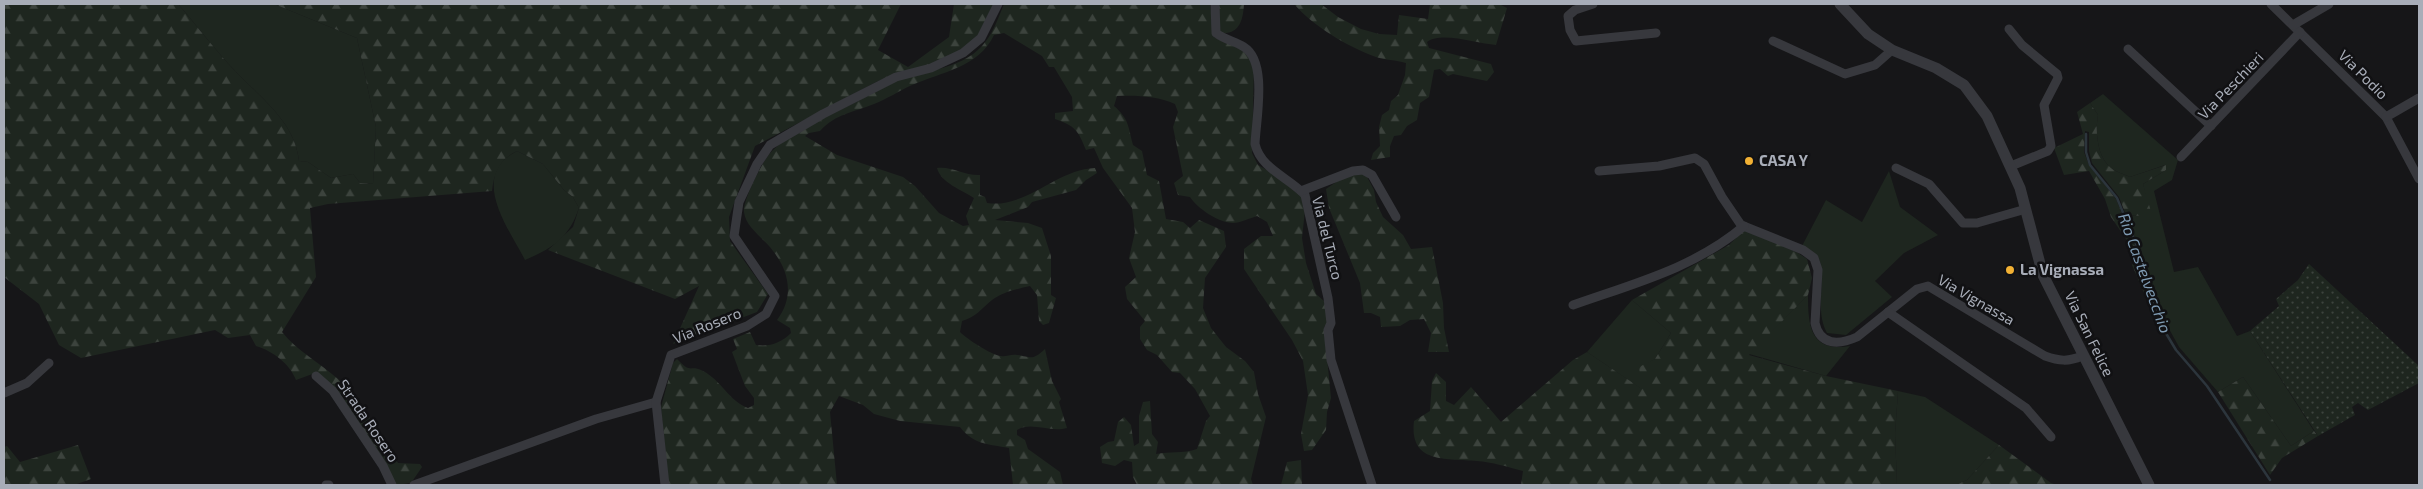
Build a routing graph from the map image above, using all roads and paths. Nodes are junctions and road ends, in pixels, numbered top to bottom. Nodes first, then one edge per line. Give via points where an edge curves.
1 (998, 4) edge
2 (1214, 4) edge
3 (1593, 4) edge
4 (1840, 4) edge
5 (2271, 4) edge
6 (2329, 4) edge
7 (2293, 25) junction
8 (2009, 29) dead end
9 (2300, 32) junction
10 (1656, 33) dead end
11 (1773, 41) dead end
12 (2128, 49) dead end
13 (1892, 50) junction
14 (2419, 98) edge
15 (2386, 117) junction
16 (2212, 126) junction
17 (2181, 157) dead end
18 (2011, 166) junction
19 (1896, 168) dead end
20 (1599, 171) dead end
21 (2419, 179) edge
22 (1301, 191) junction
23 (2026, 209) junction
24 (1396, 217) dead end
25 (1744, 226) junction
26 (1573, 305) dead end
27 (1888, 312) junction
28 (2082, 356) junction
29 (49, 363) dead end
30 (316, 376) dead end
31 (4, 394) edge
32 (656, 402) junction
33 (2051, 437) dead end
34 (392, 485) edge
35 (414, 485) edge
36 (664, 485) edge
37 (1372, 485) edge
38 (2149, 485) edge

1 - 32 street, Via Rosero via 982,38 963,53 932,68 896,77 770,145 739,202 734,236 775,296 766,314 747,326 671,355
2 - 22 street, Via del Turco via 1216,33 1245,47 1259,70 1254,144 1257,155
3 - 10 street via 1568,16 1576,41
4 - 13 street, Via San Felice via 1868,34
5 - 7 street, Via Podio
6 - 7 street
7 - 9 street, Via Podio
8 - 18 street via 2058,78 2044,104 2051,146 2048,151
9 - 15 street, Via Podio
9 - 16 street, Via Peschieri
11 - 13 street via 1845,74 1875,65
12 - 16 street
13 - 18 street, Via San Felice via 1936,68 1964,85 1987,116
14 - 15 street
15 - 21 street, Via Podio
16 - 17 street, Via Peschieri
18 - 23 street, Via San Felice
19 - 23 street via 1929,184 1963,223 1978,223
20 - 25 street via 1659,166 1695,158 1704,164 1722,197
22 - 24 street via 1363,170 1372,175
22 - 37 street, Via del Turco via 1328,298 1331,360
23 - 28 street, Via San Felice via 2043,275
25 - 26 street via 1725,243 1679,268
25 - 27 street, Via Vignassa via 1803,250 1814,258 1818,270 1815,323 1822,338 1833,344 1845,342 1857,337
27 - 28 street, Via Vignassa via 1917,289 1928,286 2045,356 2060,361
27 - 33 street via 2026,408
28 - 38 street, Via San Felice
29 - 31 street via 28,383
30 - 34 street, Strada Rosero via 334,391
32 - 35 street
32 - 36 street

